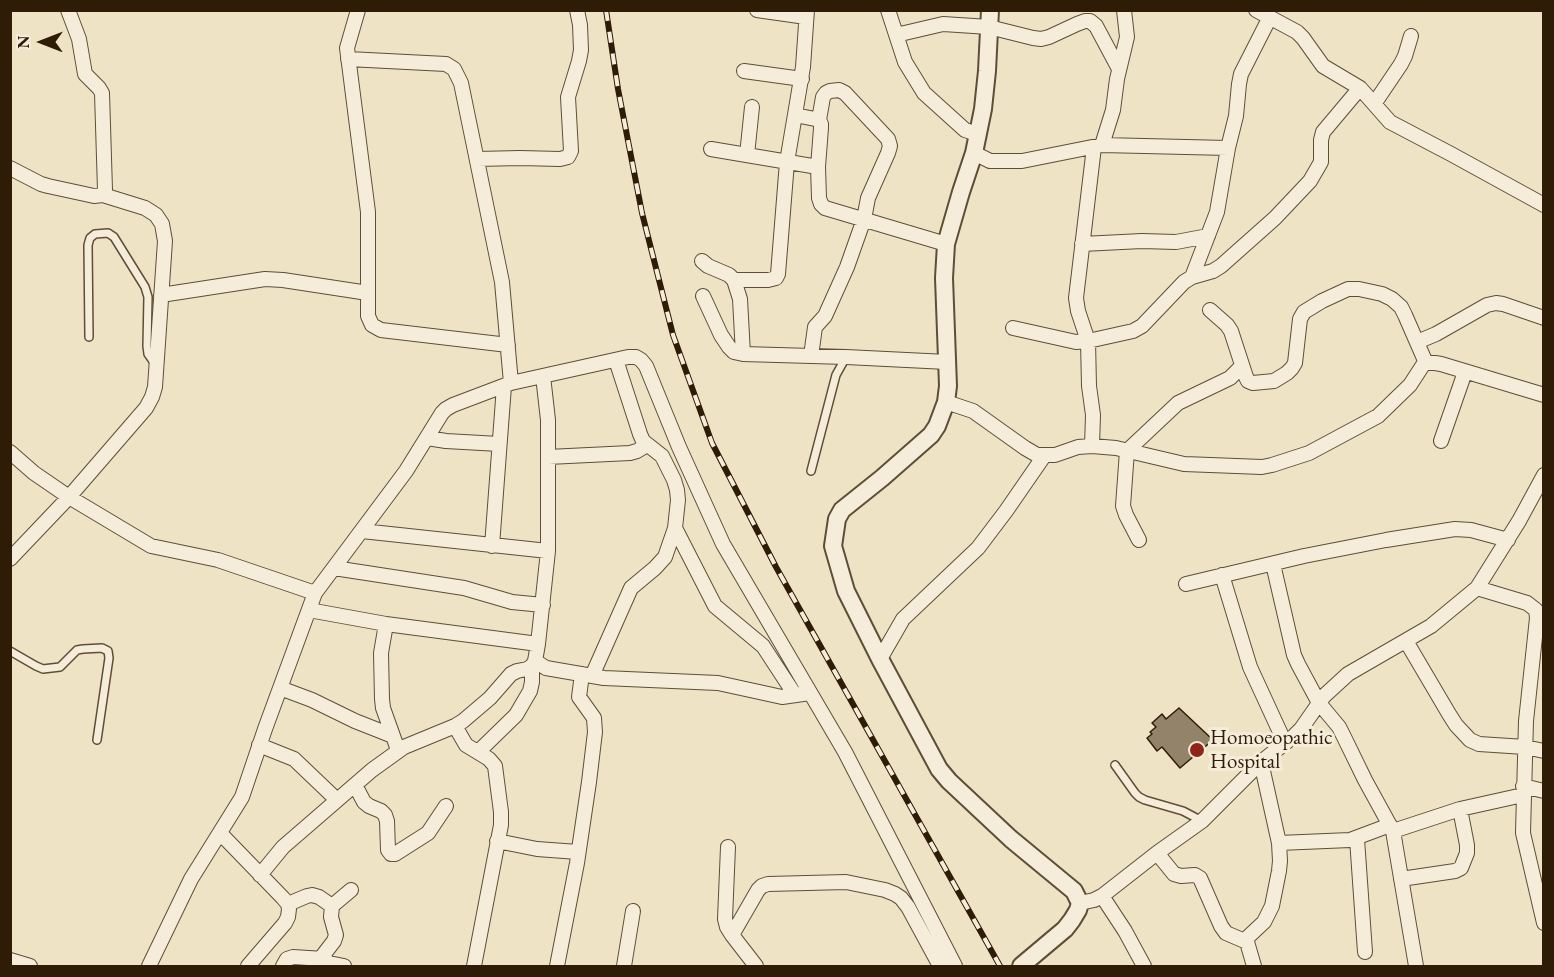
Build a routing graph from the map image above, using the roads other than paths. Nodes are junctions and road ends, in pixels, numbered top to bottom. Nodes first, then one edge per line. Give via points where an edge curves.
1 (68, 10) edge
2 (358, 10) edge
3 (577, 10) edge
4 (757, 10) edge
5 (888, 10) edge
6 (1124, 10) edge
7 (1256, 10) edge
8 (806, 14) edge
9 (1270, 18) junction
10 (989, 19) edge
11 (896, 35) junction
12 (1411, 36) dead end
13 (348, 60) junction
14 (1119, 69) junction
15 (744, 71) dead end
16 (802, 79) junction
17 (1360, 88) junction
18 (1374, 104) junction
19 (752, 107) dead end
20 (795, 115) junction
21 (819, 120) junction
22 (977, 134) junction
23 (1098, 146) junction
24 (1228, 148) junction
25 (711, 149) dead end
26 (974, 153) junction
27 (747, 155) junction
28 (477, 159) junction
29 (787, 162) junction
30 (818, 167) junction
31 (10, 168) edge
32 (103, 195) junction
33 (1544, 205) edge
34 (864, 219) junction
35 (1208, 236) junction
36 (946, 244) junction
37 (1082, 244) junction
38 (702, 261) dead end
39 (1192, 277) junction
40 (734, 280) junction
41 (368, 293) junction
42 (161, 295) junction
43 (703, 296) dead end
44 (1210, 310) dead end
45 (1544, 318) edge
46 (1013, 328) dead end
47 (89, 338) dead end
48 (1088, 341) junction
49 (1417, 342) junction
50 (508, 345) junction
51 (743, 354) junction
52 (811, 356) junction
53 (846, 357) junction
54 (616, 360) junction
55 (947, 362) junction
56 (1426, 363) junction
57 (156, 366) junction
58 (1242, 366) junction
59 (1465, 372) junction
60 (543, 376) junction
61 (507, 384) junction
62 (1544, 395) edge
63 (946, 402) junction
64 (427, 438) junction
65 (1441, 441) dead end
66 (499, 444) junction
67 (647, 445) junction
68 (1092, 446) junction
69 (1127, 451) junction
70 (10, 452) edge
71 (1044, 456) junction
72 (548, 457) junction
73 (811, 471) dead end
74 (1544, 474) edge
75 (69, 497) junction
76 (675, 528) junction
77 (362, 531) junction
78 (1139, 540) dead end
79 (1508, 540) junction
80 (492, 546) junction
81 (548, 551) junction
82 (10, 559) edge
83 (1273, 564) junction
84 (334, 568) junction
85 (1222, 575) junction
86 (1186, 584) dead end
87 (1478, 588) junction
88 (315, 594) junction
89 (543, 605) junction
90 (309, 610) junction
91 (386, 624) junction
92 (1406, 641) junction
93 (538, 644) junction
94 (10, 651) edge
95 (1538, 651) edge
96 (880, 659) junction
97 (533, 663) junction
98 (587, 675) junction
99 (280, 688) junction
100 (810, 693) junction
101 (795, 695) junction
102 (1319, 703) junction
103 (455, 726) junction
104 (393, 736) junction
105 (97, 740) dead end
106 (1285, 743) junction
107 (259, 745) junction
108 (1525, 747) junction
109 (398, 750) junction
110 (1544, 751) edge
111 (478, 752) junction
112 (1261, 762) junction
113 (1115, 765) dead end
114 (355, 785) junction
115 (1523, 790) junction
116 (1544, 792) edge
117 (337, 800) junction
118 (446, 806) dead end
119 (1460, 809) junction
120 (1202, 821) junction
121 (1391, 828) junction
122 (220, 833) junction
123 (1357, 839) junction
124 (497, 841) junction
125 (1279, 843) junction
126 (728, 847) dead end
127 (578, 852) junction
128 (1157, 853) junction
129 (260, 875) junction
130 (1401, 879) junction
131 (351, 890) dead end
132 (1102, 896) junction
133 (1080, 903) junction
134 (288, 904) junction
135 (332, 906) junction
136 (633, 910) dead end
137 (1544, 923) edge
138 (732, 935) junction
139 (1247, 942) junction
140 (1365, 952) dead end
141 (324, 958) junction
142 (10, 960) edge
143 (30, 966) edge
144 (149, 966) edge
145 (248, 966) edge
146 (283, 966) edge
147 (344, 966) edge
148 (474, 966) edge
149 (557, 966) edge
150 (624, 966) edge
151 (756, 966) edge
152 (940, 966) edge
153 (955, 966) edge
154 (1024, 966) edge
155 (1144, 966) edge
156 (1254, 966) edge
157 (1416, 966) edge

1 - 32 street via 81,47 85,74 102,93 106,182
2 - 13 street via 347,48
3 - 28 street via 581,50 568,98 568,157
4 - 8 street
5 - 11 street
6 - 14 street via 1126,37
7 - 9 street
8 - 16 street
9 - 17 street via 1297,32 1323,66
9 - 24 street via 1241,74
10 - 11 street
10 - 14 street via 1041,39 1090,21
10 - 22 street via 984,103
11 - 22 street via 905,62 924,93 965,130
12 - 18 street via 1401,64
13 - 28 street via 433,62 454,69 461,83
13 - 41 street via 368,212
14 - 23 street via 1113,110
15 - 16 street
16 - 20 street
17 - 18 street
17 - 39 street via 1323,132 1322,159 1310,181 1221,266
18 - 33 street via 1390,122
19 - 27 street
20 - 21 street
20 - 29 street
21 - 30 street via 822,128
21 - 34 street via 826,93 839,90 888,139 888,153 868,198
22 - 26 street
23 - 24 street
23 - 26 street via 1022,161 990,161
23 - 37 street
24 - 35 street via 1217,212
25 - 27 street
26 - 36 street
27 - 29 street
28 - 50 street via 502,282
29 - 30 street
29 - 40 street via 776,278
30 - 34 street via 819,198 825,208
31 - 32 street via 40,184
32 - 42 street via 145,208 156,214 162,224 165,241
34 - 36 street
34 - 52 street via 825,316 815,327
35 - 37 street via 1176,242
35 - 39 street
36 - 55 street
37 - 48 street via 1076,298
38 - 40 street
39 - 48 street via 1138,329
40 - 51 street via 740,299
41 - 42 street via 265,279
41 - 50 street via 368,316 372,325 381,330
42 - 57 street
43 - 51 street via 729,348
44 - 58 street via 1231,332
45 - 49 street via 1496,303
46 - 48 street via 1064,340
47 - 57 lane via 88,245 95,234 108,233 145,287 148,354
48 - 68 street
49 - 56 street
49 - 58 street via 1401,307 1392,299 1348,289 1304,312 1295,363 1287,373 1274,381 1253,383 1248,381
50 - 61 street
51 - 52 street
52 - 53 street
53 - 55 street
53 - 73 lane via 836,375
54 - 60 street
54 - 67 street
54 - 100 street via 636,357 646,366 723,544
55 - 63 street
56 - 59 street
56 - 69 street via 1378,416 1309,453 1272,465 1184,464
57 - 75 street via 155,387 146,408
58 - 69 street via 1230,378 1178,403
59 - 62 street
59 - 65 street
60 - 61 street
60 - 72 street
61 - 64 street via 446,409
61 - 66 street
63 - 71 street via 973,411 1025,448
63 - 96 street via 931,435 842,510 837,519 833,546 843,585
64 - 66 street
64 - 77 street
66 - 80 street
67 - 72 street via 630,453
67 - 76 street via 662,456 677,490
68 - 69 street
68 - 71 street
69 - 78 street via 1123,506
70 - 75 street
71 - 96 street via 978,548 903,619
72 - 81 street
74 - 79 street
75 - 82 street
75 - 88 street via 152,546 218,560
76 - 98 street via 665,557 631,588
76 - 101 street via 715,606 763,646
77 - 80 street
77 - 84 street
79 - 83 street via 1455,529
79 - 87 street
80 - 81 street
81 - 89 street
83 - 85 street
83 - 102 street via 1294,655
84 - 88 street
84 - 89 street
85 - 86 street
85 - 106 street via 1250,667
87 - 92 street
87 - 95 street via 1527,603 1536,610
88 - 90 street
89 - 93 street
90 - 91 street
90 - 99 street
91 - 93 street
91 - 104 street via 381,686 383,708
92 - 102 street via 1348,674
92 - 108 street via 1456,725 1470,740
93 - 97 street
94 - 105 lane via 43,669 60,667 77,650 108,651
95 - 108 street via 1526,708
96 - 133 street via 939,769 1018,847 1074,891
97 - 98 street
97 - 103 street via 511,674 481,707
97 - 111 street via 530,691 516,715
98 - 101 street via 718,683 774,696
98 - 127 street via 579,697 594,718 595,732
99 - 104 street
99 - 107 street
100 - 101 street
100 - 153 street
102 - 106 street via 1301,729
102 - 121 street via 1339,727
103 - 109 street
103 - 111 street via 466,745
104 - 109 street
106 - 112 street
107 - 117 street via 294,759
107 - 122 street via 242,797
108 - 110 street
108 - 115 street
109 - 114 street
111 - 124 street via 493,763 497,772 501,818
112 - 120 street
112 - 125 street
113 - 120 lane via 1135,793 1145,800 1184,811
114 - 117 street
114 - 118 street via 364,802 385,815 391,854 429,833
115 - 116 street
115 - 119 street
115 - 137 street via 1524,844
117 - 129 street via 283,847
119 - 121 street
119 - 130 street via 1467,845 1461,868
120 - 128 street
121 - 123 street
121 - 130 street
122 - 129 street
122 - 144 street via 191,879
123 - 125 street
123 - 140 street
124 - 127 street
124 - 148 street
125 - 139 street via 1279,871 1272,906
126 - 138 street via 725,919
127 - 149 street
128 - 132 street
128 - 139 street via 1174,874 1200,878 1226,933
129 - 134 street
130 - 157 street
131 - 135 street
132 - 133 street
132 - 155 street
133 - 154 street via 1065,929
134 - 135 street via 312,895
134 - 145 street via 285,923
135 - 141 street via 336,935
136 - 150 street
138 - 151 street
138 - 152 street via 762,886 846,882 885,890 901,898
139 - 156 street
141 - 146 street via 293,957
141 - 147 street
142 - 143 street

